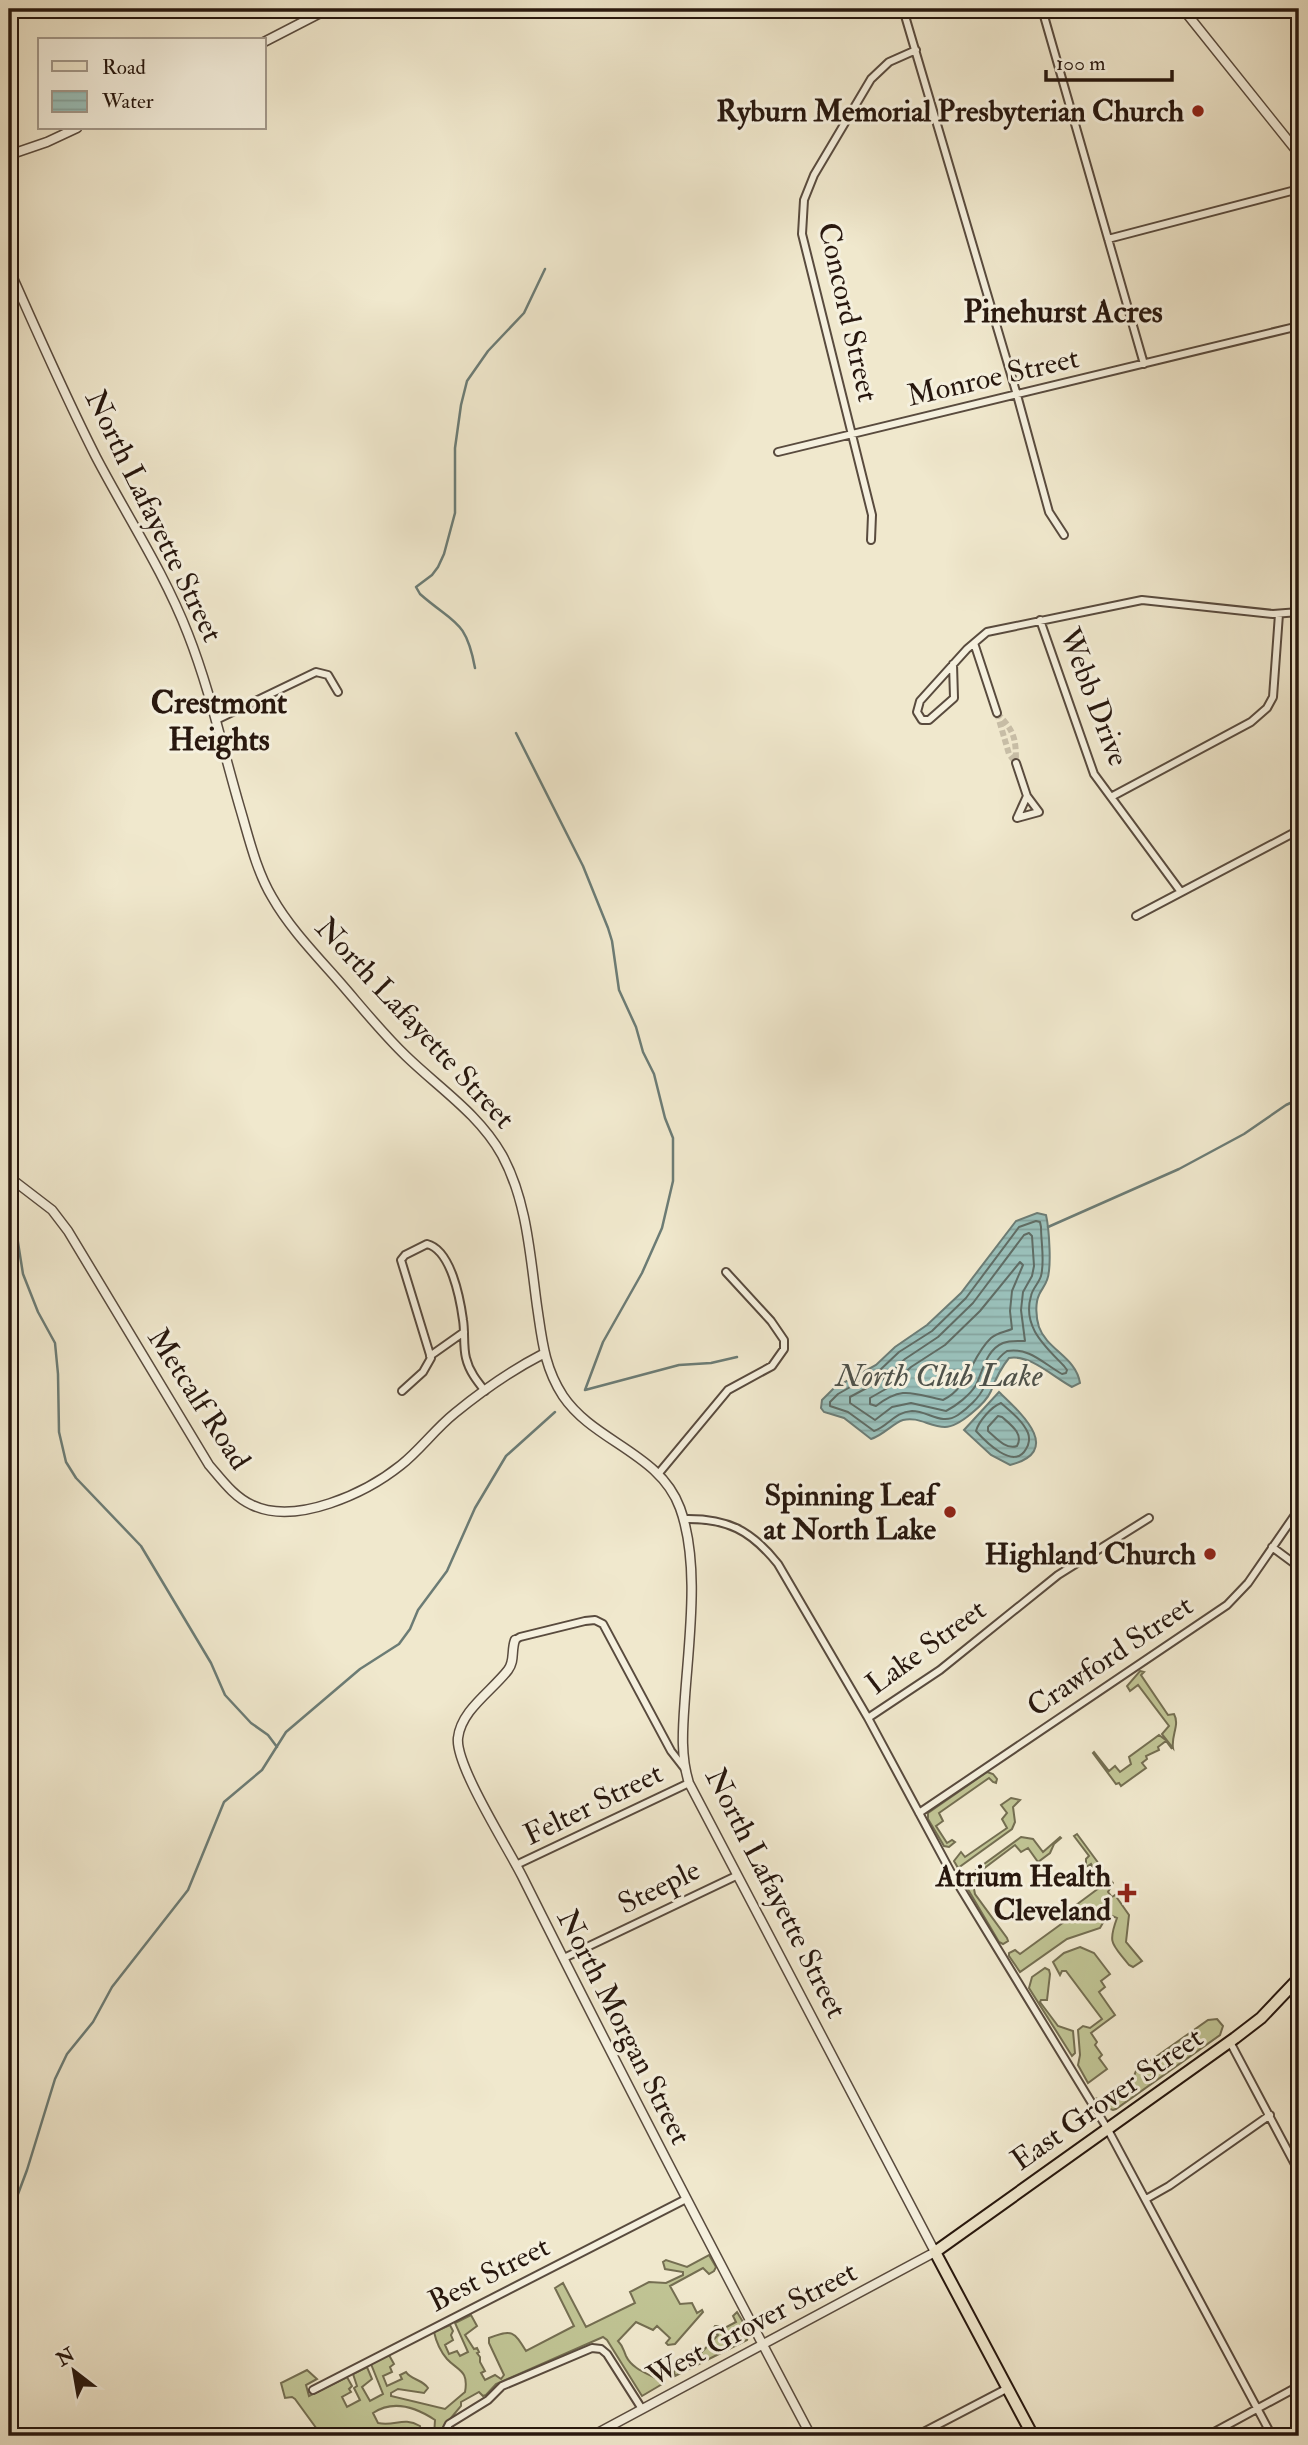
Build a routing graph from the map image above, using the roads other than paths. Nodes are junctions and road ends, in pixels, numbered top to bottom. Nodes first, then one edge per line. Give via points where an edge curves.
1 (903, 9) edge
2 (1042, 9) edge
3 (1183, 9) edge
4 (324, 10) edge
5 (266, 41) edge
6 (916, 50) junction
7 (73, 130) edge
8 (1299, 153) edge
9 (9, 155) edge
10 (1299, 189) edge
11 (1108, 239) junction
12 (9, 269) edge
13 (1299, 326) edge
14 (1144, 364) junction
15 (1017, 395) junction
16 (853, 434) junction
17 (779, 452) dead end
18 (1064, 535) dead end
19 (871, 540) dead end
20 (1299, 612) edge
21 (1279, 614) junction
22 (1040, 620) junction
23 (974, 643) junction
24 (953, 664) junction
25 (338, 692) dead end
26 (997, 713) tunnel mouth
27 (216, 720) junction
28 (1016, 762) dead end
29 (1027, 796) dead end
30 (1111, 797) junction
31 (1299, 830) edge
32 (1181, 892) junction
33 (1136, 916) dead end
34 (9, 1177) edge
35 (726, 1272) dead end
36 (464, 1332) junction
37 (543, 1354) junction
38 (430, 1356) junction
39 (402, 1391) dead end
40 (485, 1391) junction
41 (659, 1473) junction
42 (1299, 1509) edge
43 (1149, 1518) dead end
44 (684, 1519) junction
45 (1272, 1547) junction
46 (1299, 1567) edge
47 (515, 1640) joint
48 (868, 1718) junction
49 (685, 1769) junction
50 (689, 1783) junction
51 (919, 1813) junction
52 (516, 1865) junction
53 (737, 1876) junction
54 (564, 1958) junction
55 (1299, 1978) edge
56 (1230, 2042) junction
57 (1270, 2115) junction
58 (1107, 2128) junction
59 (1299, 2172) edge
60 (686, 2199) junction
61 (1146, 2199) junction
62 (935, 2252) junction
63 (763, 2344) junction
64 (1299, 2386) edge
65 (1008, 2388) junction
66 (313, 2390) dead end
67 (642, 2409) junction
68 (1258, 2409) junction
69 (448, 2433) edge
70 (592, 2436) edge
71 (811, 2436) edge
72 (916, 2436) edge
73 (1033, 2436) edge
74 (1207, 2436) edge
75 (1272, 2436) edge

1 - 6 street
2 - 11 street
3 - 8 street
4 - 5 street
6 - 15 street
6 - 16 street, Concord Street via 889,62 871,79 822,159 804,200 802,234
7 - 9 street
10 - 11 street
11 - 14 street
12 - 27 street, North Lafayette Street via 96,456 187,631
13 - 14 street, Monroe Street
14 - 15 street, Monroe Street
15 - 16 street, Monroe Street
15 - 18 street via 1049,512
16 - 17 street, Monroe Street
16 - 19 street, Concord Street via 872,515
20 - 21 street
21 - 22 street via 1142,600
21 - 30 street via 1275,691 1267,708 1251,722
22 - 23 street via 988,632
22 - 30 street, Webb Drive via 1088,763
23 - 24 street
23 - 26 street
24 - 24 street via 918,704 917,712 925,721 954,698
25 - 27 street via 328,675 316,672
27 - 37 street, North Lafayette Street via 258,867 272,899 379,1027 470,1112 503,1156 525,1220
28 - 29 street
30 - 32 street, Webb Drive
31 - 32 street
32 - 33 street
34 - 40 street, Metcalf Road via 52,1210 68,1231 209,1465 253,1505 303,1509 370,1487
35 - 41 street via 771,1321 784,1340 784,1349 772,1366 728,1390
36 - 38 street
36 - 38 street via 462,1310 443,1254 427,1244 405,1255 402,1262
36 - 40 street via 467,1363
37 - 40 street, Metcalf Road
37 - 41 street, North Lafayette Street via 556,1385 574,1410
38 - 39 street via 423,1372
41 - 44 street, North Lafayette Street
42 - 45 street, Crawford Street
43 - 48 street, Lake Street via 1058,1575 940,1670
44 - 48 street via 718,1521 764,1546
44 - 49 street, North Lafayette Street via 692,1589 683,1724
45 - 46 street
45 - 51 street, Crawford Street via 1227,1605
47 - 49 street via 585,1621 603,1624
47 - 52 street, North Morgan Street via 513,1662 469,1714 458,1738 465,1769
48 - 51 street
49 - 50 street, North Lafayette Street
50 - 52 street, Felter Street
50 - 53 street, North Lafayette Street
51 - 58 street
52 - 54 street, North Morgan Street
53 - 54 street, Steeple
53 - 62 street, North Lafayette Street
54 - 60 street, North Morgan Street
55 - 56 main road, East Grover Street
56 - 57 street
56 - 58 main road, East Grover Street
57 - 59 street
57 - 61 street
58 - 61 street
58 - 62 main road, East Grover Street
60 - 63 street, North Morgan Street
60 - 66 street, Best Street
61 - 68 street
62 - 63 street, West Grover Street
62 - 65 main road, North Lafayette Street
63 - 67 street, West Grover Street
63 - 71 street, North Morgan Street
64 - 68 street
65 - 72 street
65 - 73 main road, North Lafayette Street
67 - 69 street via 607,2354 592,2348 502,2386 449,2424
67 - 70 street, West Grover Street
68 - 74 street
68 - 75 street

